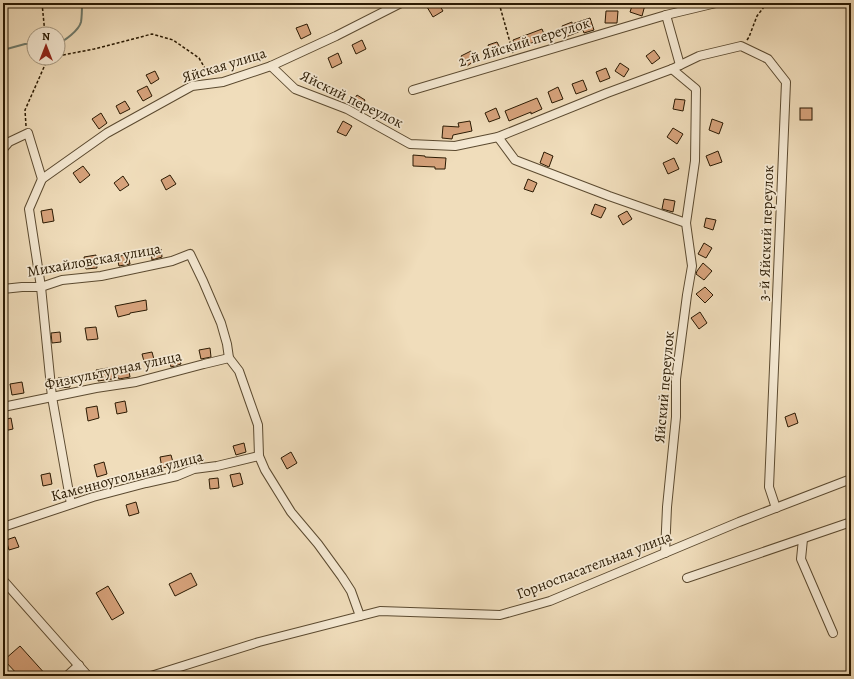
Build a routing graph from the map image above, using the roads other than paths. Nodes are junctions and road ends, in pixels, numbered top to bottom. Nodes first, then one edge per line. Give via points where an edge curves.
1 (400, 3) edge
2 (716, 3) edge
3 (666, 15) junction
4 (680, 65) junction
5 (271, 66) junction
6 (672, 69) junction
7 (413, 90) dead end
8 (498, 137) junction
9 (3, 149) edge
10 (42, 179) junction
11 (686, 223) junction
12 (41, 287) junction
13 (3, 289) edge
14 (230, 358) junction
15 (52, 397) junction
16 (3, 407) edge
17 (259, 456) junction
18 (851, 479) edge
19 (71, 504) junction
20 (776, 508) junction
21 (851, 522) edge
22 (3, 527) edge
23 (803, 539) junction
24 (665, 553) junction
25 (688, 578) dead end
26 (3, 580) edge
27 (360, 616) junction
28 (832, 633) dead end
29 (79, 664) junction
30 (3, 674) edge
31 (89, 675) edge
32 (6, 676) edge
33 (68, 676) edge
34 (151, 676) edge

1 - 5 street, Яйская улица
2 - 3 street, 2-й Яйский переулок
3 - 4 street
3 - 7 street, 2-й Яйский переулок
4 - 6 street, Яйский переулок
4 - 20 street, 3-й Яйский переулок via 699,56 740,46 768,59 786,82 769,486
5 - 8 street, Яйский переулок via 295,89 347,109 410,144 455,146
5 - 10 street, Яйская улица via 223,82 192,86 107,133
6 - 8 street, Яйский переулок
6 - 11 street, Яйский переулок via 696,89 695,161
8 - 11 street via 515,160
9 - 10 street via 9,142 28,133
10 - 12 street via 29,209
11 - 24 street, Яйский переулок via 692,266 676,379 676,417
12 - 13 street, Михайловская улица
12 - 14 street, Михайловская улица via 62,280 100,276 172,261 190,254 221,323
12 - 15 street
14 - 15 street, Физкультурная улица via 136,382
14 - 17 street via 239,371 258,425
15 - 16 street, Физкультурная улица
15 - 19 street
17 - 19 street, Каменноугольная улица via 218,466 194,468 178,476
17 - 27 street via 291,512 318,544 351,591
18 - 20 street, Горноспасательная улица
19 - 22 street, Каменноугольная улица
20 - 24 street, Горноспасательная улица
21 - 23 street
23 - 25 street
23 - 28 street via 801,559
24 - 27 street, Горноспасательная улица via 550,601 500,615 380,612
26 - 29 street
27 - 34 street, Горноспасательная улица via 259,642
29 - 31 street
29 - 33 street
30 - 32 street

